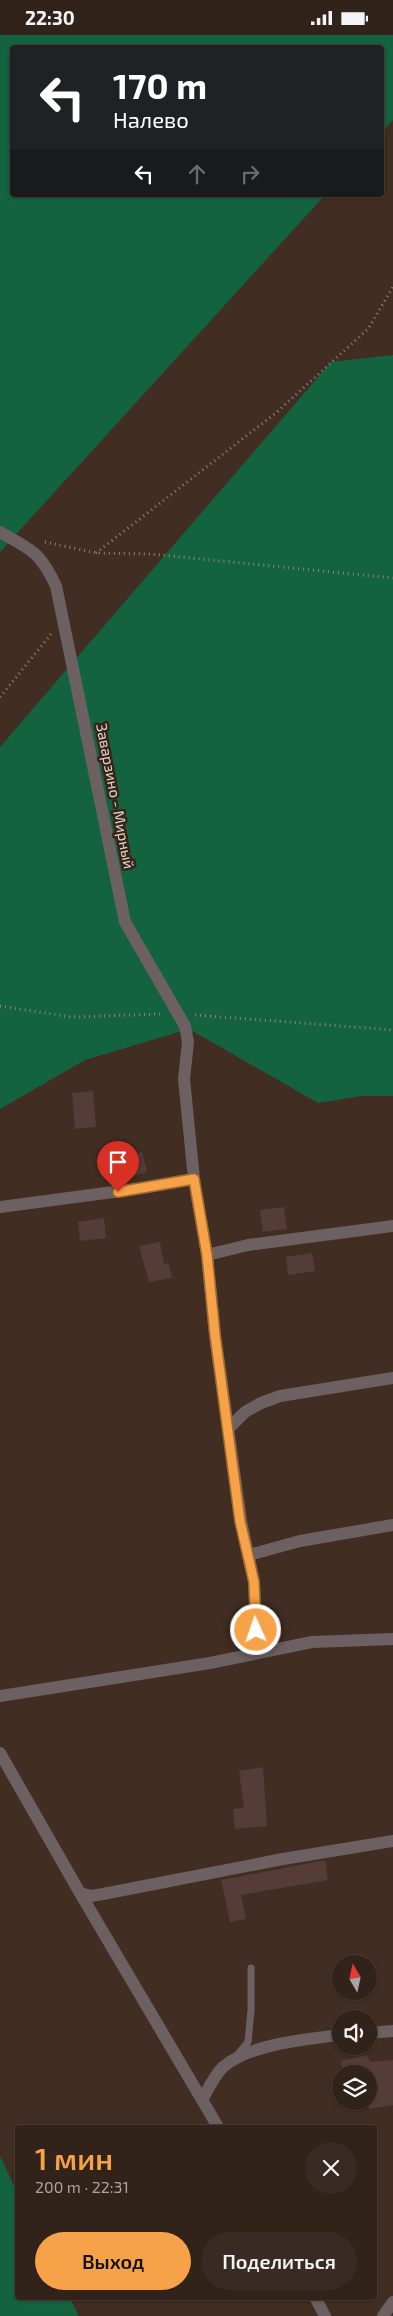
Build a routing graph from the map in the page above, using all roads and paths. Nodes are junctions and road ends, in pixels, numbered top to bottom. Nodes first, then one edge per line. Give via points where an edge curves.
1 (393, 287) edge
2 (0, 532) edge
3 (39, 541) dead end
4 (96, 553) junction
5 (393, 578) edge
6 (63, 619) junction
7 (0, 697) edge
8 (194, 1179) junction
9 (0, 1207) edge
10 (393, 1226) edge
11 (207, 1255) junction
12 (393, 1378) edge
13 (228, 1429) junction
14 (393, 1525) edge
15 (249, 1555) junction
16 (393, 1639) edge
17 (254, 1653) junction
18 (0, 1696) edge
19 (0, 1753) edge
20 (393, 1841) edge
21 (80, 1893) junction
22 (251, 1968) dead end
23 (393, 2031) edge
24 (377, 2032) edge
25 (332, 2036) edge
26 (233, 2061) junction
27 (202, 2100) junction
28 (217, 2125) edge
29 (316, 2300) edge
30 (393, 2302) edge
31 (324, 2316) edge
32 (384, 2316) edge

1 - 4 path via 368,329 277,411
2 - 6 street, Заварзино - Мирный via 35,552 47,568 56,586
3 - 4 path
4 - 5 path via 150,554
6 - 7 path
6 - 8 street, Заварзино - Мирный via 125,922 185,1027 188,1042 184,1079
8 - 9 street
8 - 11 street, Заварзино - Мирный
10 - 11 street via 248,1245
11 - 13 street, Заварзино - Мирный
12 - 13 street via 280,1396 245,1412
13 - 15 street, Заварзино - Мирный via 240,1521
14 - 15 street via 306,1539
15 - 17 street, Заварзино - Мирный via 254,1582
16 - 17 street via 312,1642
17 - 18 street via 210,1663
19 - 21 street
20 - 21 street via 103,1895
21 - 27 street
22 - 26 lane via 248,2042
23 - 24 street
25 - 26 street via 288,2043 252,2052
26 - 27 street via 215,2077
27 - 28 street
29 - 31 street
30 - 32 street

